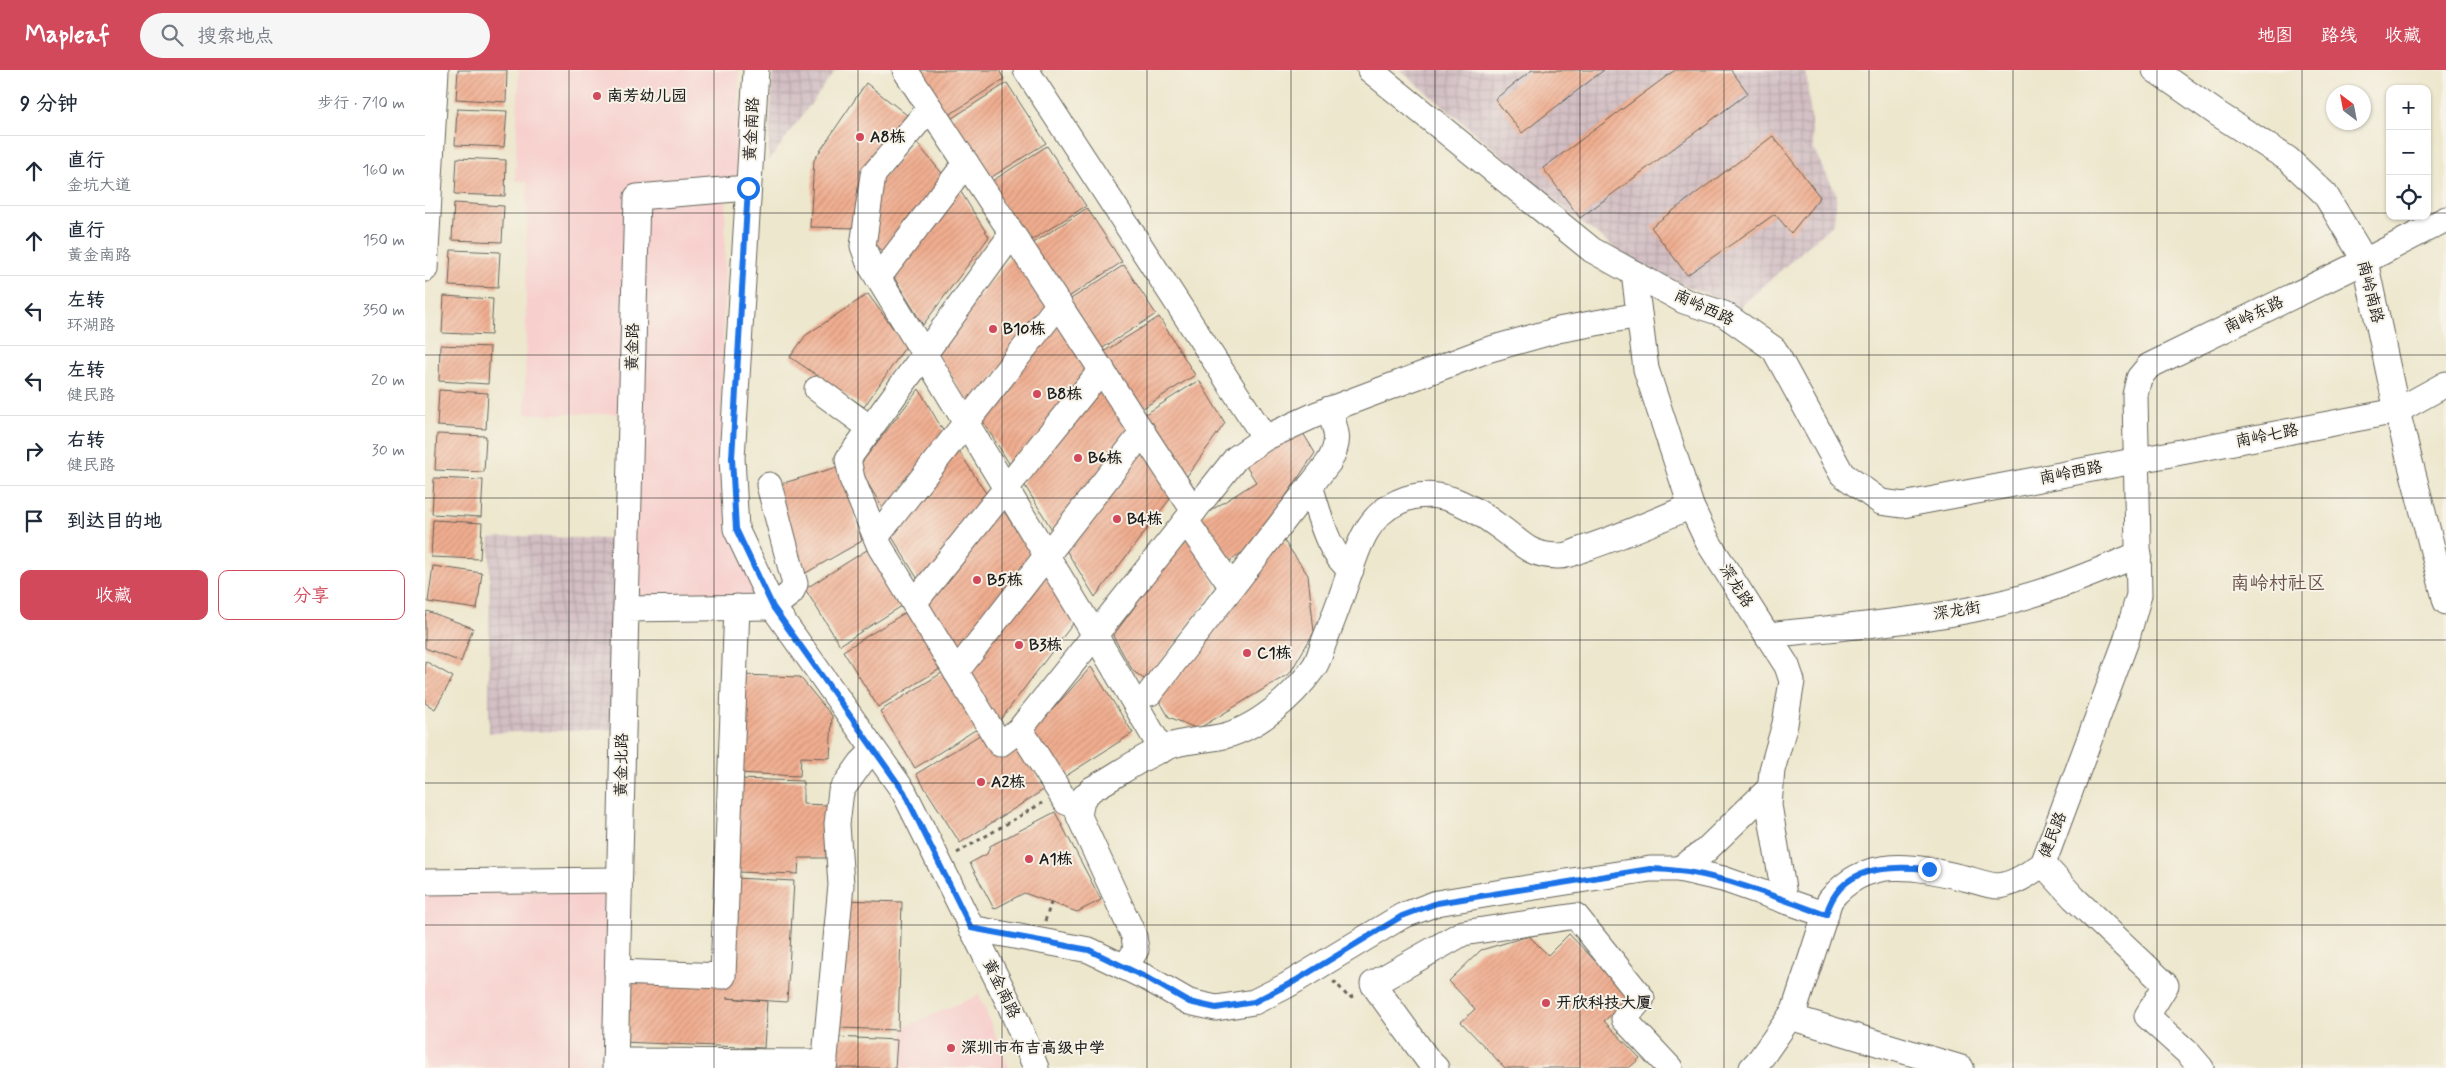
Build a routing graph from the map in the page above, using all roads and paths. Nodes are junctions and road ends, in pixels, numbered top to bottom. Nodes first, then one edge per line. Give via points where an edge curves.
1 (436, 70) edge
2 (755, 70) edge
3 (905, 70) edge
4 (1026, 70) edge
5 (1370, 70) edge
6 (2170, 74) edge
7 (930, 108) junction
8 (966, 163) junction
9 (427, 176) edge
10 (748, 188) junction
11 (2446, 219) edge
12 (1013, 234) junction
13 (2365, 261) junction
14 (425, 269) edge
15 (1634, 273) junction
16 (878, 278) junction
17 (1059, 304) junction
18 (1639, 315) junction
19 (925, 354) junction
20 (1102, 369) junction
21 (2446, 384) edge
22 (817, 389) dead end
23 (1329, 409) junction
24 (2397, 411) junction
25 (966, 422) junction
26 (871, 428) junction
27 (1143, 432) junction
28 (1265, 438) junction
29 (2137, 460) junction
30 (769, 485) dead end
31 (1310, 486) junction
32 (1006, 488) junction
33 (1691, 506) junction
34 (1190, 516) junction
35 (876, 537) junction
36 (2139, 554) junction
37 (1047, 556) junction
38 (1351, 570) junction
39 (1232, 587) junction
40 (2446, 602) edge
41 (914, 603) junction
42 (773, 607) junction
43 (737, 608) junction
44 (626, 609) junction
45 (1767, 634) junction
46 (1095, 635) junction
47 (956, 672) junction
48 (1150, 692) dead end
49 (1020, 729) junction
50 (874, 750) junction
51 (1162, 750) junction
52 (1771, 787) junction
53 (1060, 792) junction
54 (1079, 807) junction
55 (939, 864) junction
56 (2043, 864) junction
57 (1679, 869) junction
58 (619, 880) junction
59 (425, 882) edge
60 (1785, 901) junction
61 (1826, 915) junction
62 (971, 928) junction
63 (1125, 967) junction
64 (617, 972) junction
65 (1373, 984) junction
66 (1328, 986) dead end
67 (1790, 1017) junction
68 (615, 1065) edge
69 (700, 1065) edge
70 (825, 1065) edge
71 (1037, 1068) edge
72 (1436, 1068) edge
73 (1670, 1068) edge
74 (1751, 1068) edge
75 (1961, 1068) edge
76 (2201, 1068) edge

1 - 9 street
2 - 10 street, 黄金南路
3 - 7 street
4 - 28 street
5 - 15 street, 南岭西路 via 1592,250
6 - 13 street, 南岭南路 via 2288,159 2325,194
7 - 8 street
7 - 16 street via 873,175 863,246
8 - 12 street
8 - 16 street
9 - 14 street
10 - 42 street, 黄金南路 via 733,485 736,529
10 - 44 street, 黄金路 via 637,198
11 - 13 street, 南岭东路
12 - 17 street
12 - 19 street
13 - 24 street, 南岭南路
13 - 29 street, 南岭东路 via 2149,366 2139,378 2135,395
15 - 18 street, 深龙路
15 - 29 street, 南岭西路 via 1684,301 1724,314 1774,349 1842,474 1881,502 1903,505
16 - 19 street
17 - 20 street
17 - 25 street
18 - 23 street via 1558,330 1487,350
18 - 33 street, 深龙路 via 1646,369
19 - 25 street
19 - 26 street
20 - 27 street
20 - 32 street
21 - 24 street, 南岭七路
22 - 26 street
23 - 28 street
23 - 31 street via 1338,446
24 - 29 street, 南岭七路
24 - 40 street, 南岭南路
25 - 32 street
25 - 35 street
26 - 35 street via 848,459 852,479
27 - 34 street
27 - 37 street
28 - 34 street via 1236,458
29 - 36 street, 健民路
30 - 42 street via 795,584 791,593
31 - 38 street via 1333,549 1340,562
31 - 39 street
32 - 37 street
32 - 41 street
33 - 38 street via 1560,557 1536,554 1456,500 1436,494 1414,496 1397,502 1373,521 1357,548
33 - 45 street, 深龙路 via 1708,542
34 - 39 street
34 - 46 street
35 - 41 street
36 - 45 street, 深龙街 via 2084,577 1993,605 1882,623
36 - 56 street, 健民路 via 2139,595 2126,641
37 - 46 street
37 - 47 street
38 - 51 street via 1315,665 1295,693 1273,711 1242,729
39 - 48 street
41 - 47 street
42 - 43 street
42 - 50 street, 黄金南路
43 - 44 street
43 - 64 street via 723,976
44 - 58 street, 黄金北路
45 - 52 street, 深龙路 via 1787,666 1792,681
46 - 49 street
46 - 51 street
47 - 49 street via 1000,744
49 - 53 street
50 - 55 street, 黄金南路 via 904,792
50 - 70 street via 841,791 837,824 841,885
51 - 54 street via 1086,793
52 - 57 street via 1704,852
52 - 60 street, 深龙路 via 1769,805
53 - 54 street via 1066,802
53 - 55 path
54 - 63 street via 1079,816 1134,936 1136,950
55 - 62 street, 黄金南路
56 - 61 street, 健民路 via 2027,875 1997,886 1929,869 1891,867 1860,874 1840,887 1830,900
56 - 76 street via 2166,985 2147,1016
57 - 60 street via 1723,879
57 - 63 street via 1650,869 1437,903 1402,916 1254,1002 1216,1008 1189,1002
58 - 59 street
58 - 64 street, 黄金北路
60 - 61 street
61 - 67 street, 健民路
62 - 63 street via 1089,950
62 - 71 street, 黄金南路
64 - 68 street, 黄金北路
65 - 66 path via 1349,998 1335,982
65 - 72 street
65 - 73 street via 1463,933 1576,916 1642,998 1624,1019
67 - 74 street, 健民路
67 - 75 street
68 - 69 street
69 - 70 street

